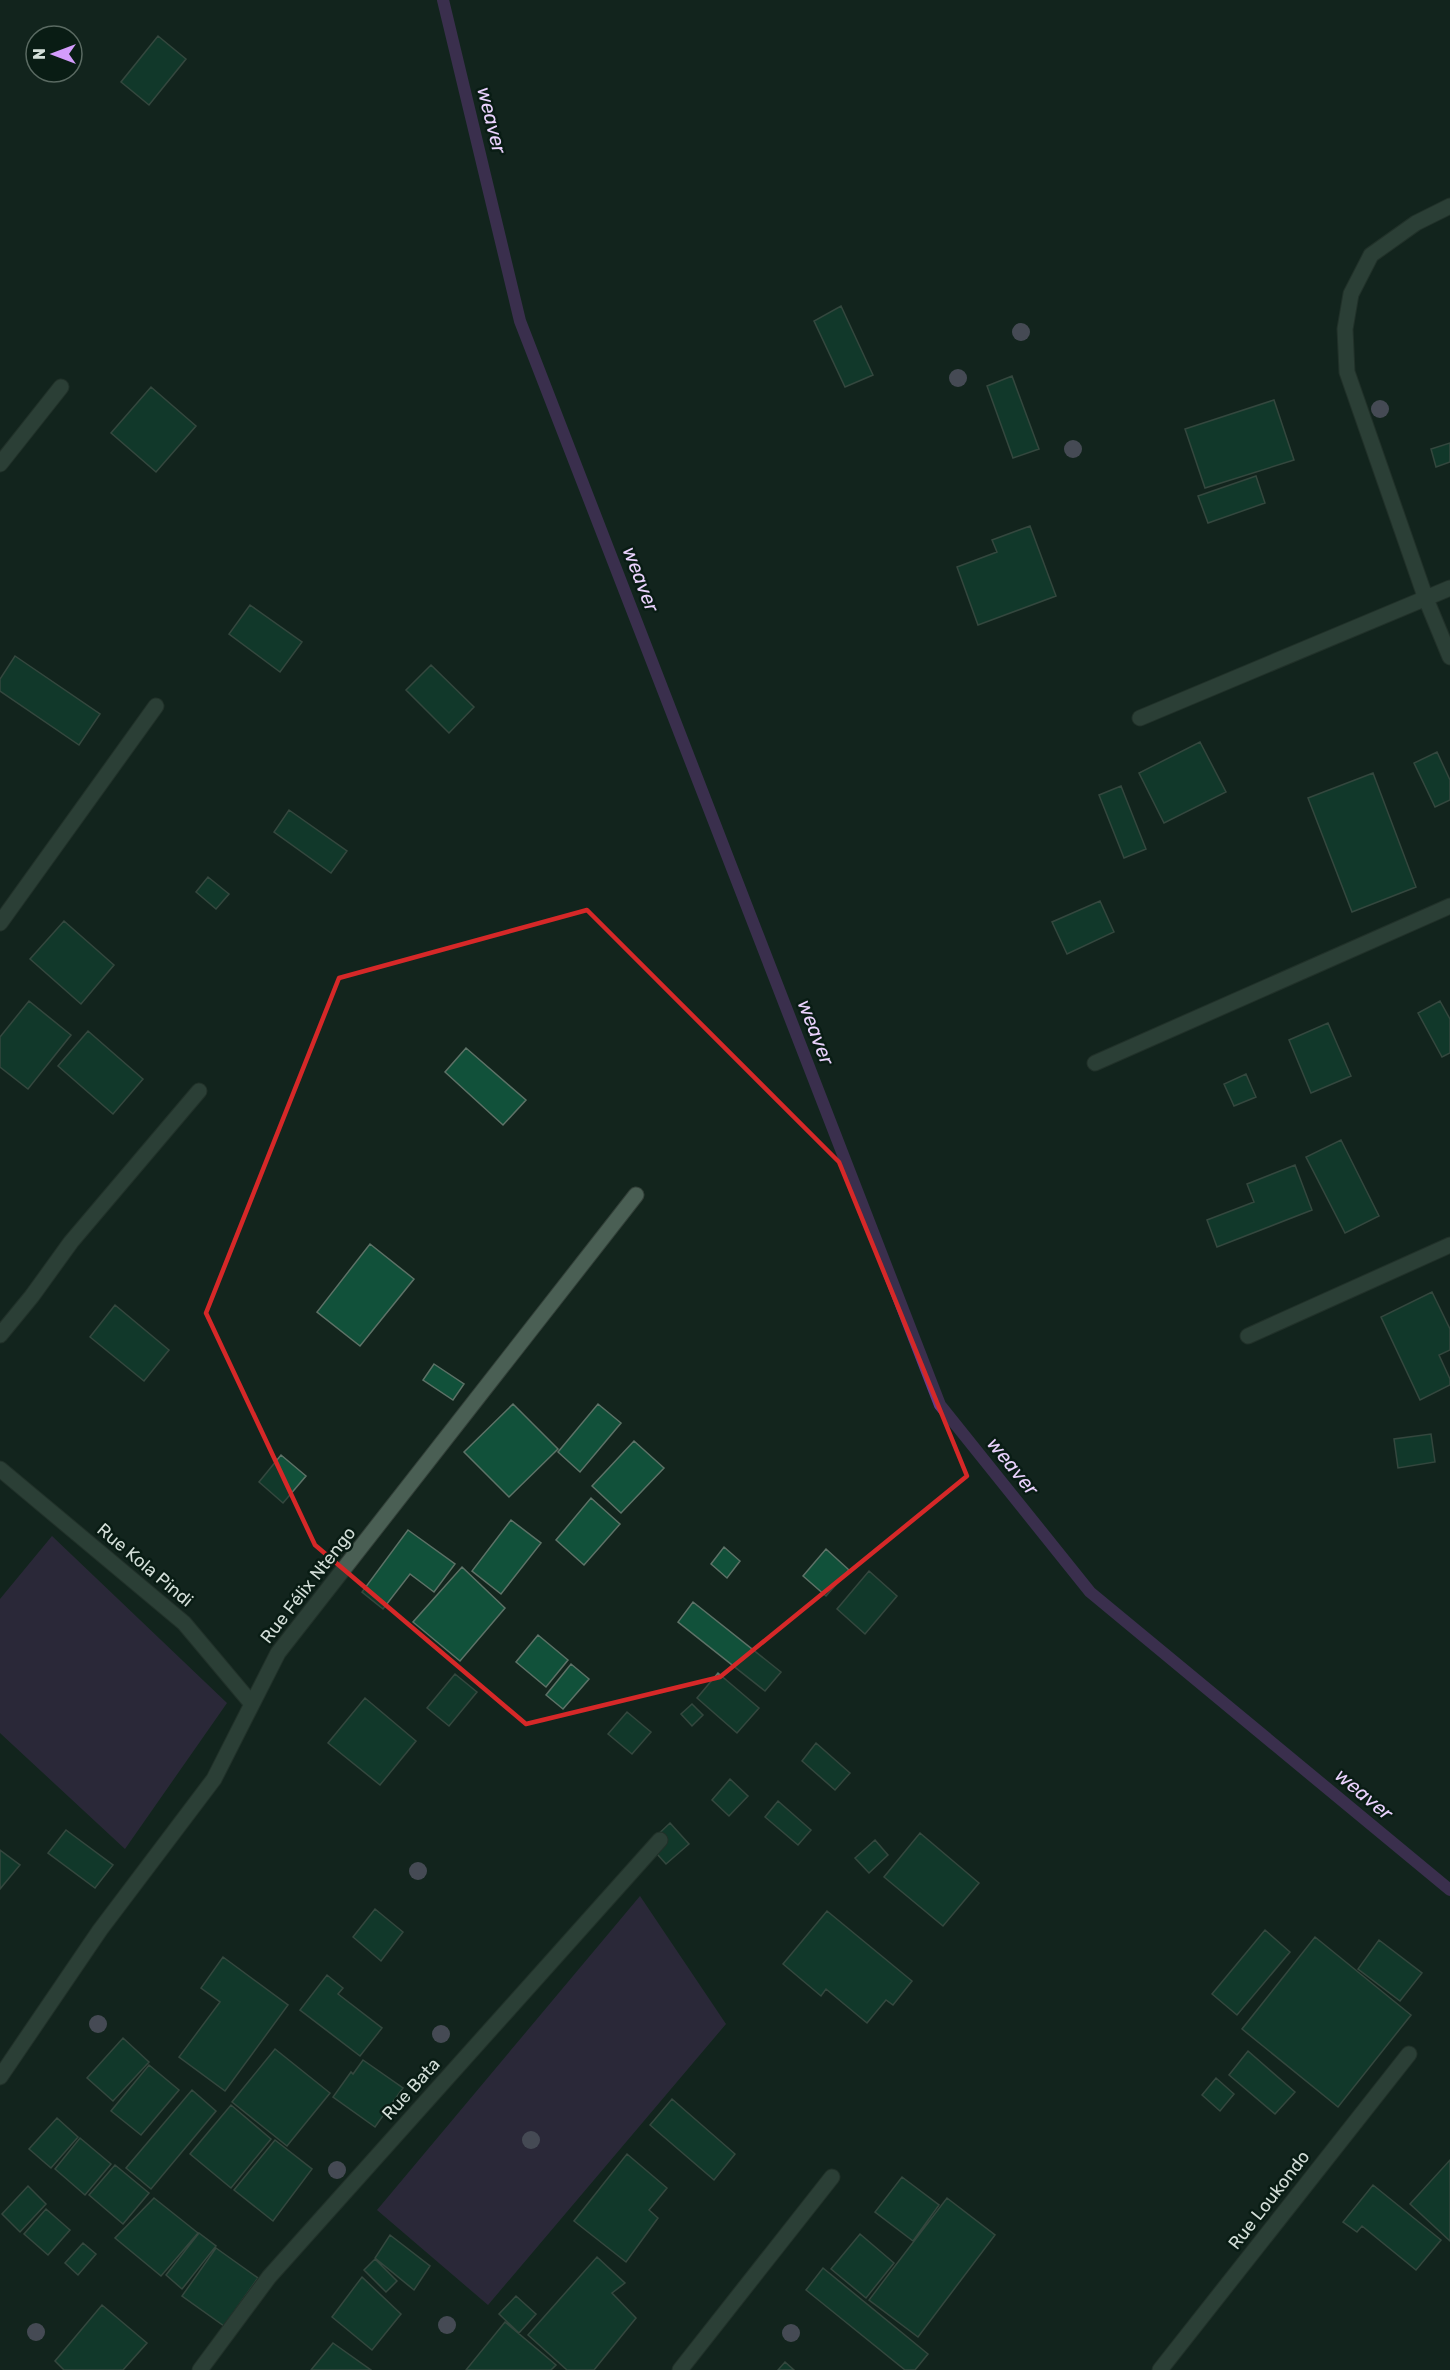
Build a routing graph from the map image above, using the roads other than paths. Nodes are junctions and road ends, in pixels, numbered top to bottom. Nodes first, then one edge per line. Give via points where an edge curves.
1 (1450, 206) edge
2 (61, 387) dead end
3 (0, 464) edge
4 (1450, 588) edge
5 (1426, 600) junction
6 (1450, 657) edge
7 (156, 706) dead end
8 (1140, 718) dead end
9 (1450, 906) edge
10 (0, 923) edge
11 (1095, 1063) dead end
12 (199, 1091) dead end
13 (636, 1195) dead end
14 (1450, 1245) edge
15 (0, 1335) edge
16 (1248, 1336) dead end
17 (0, 1469) edge
18 (252, 1704) junction
19 (660, 1840) dead end
20 (1409, 2054) dead end
21 (0, 2077) edge
22 (832, 2177) dead end
23 (200, 2370) edge
24 (680, 2370) edge
25 (1160, 2370) edge

1 - 5 street via 1416,223 1371,255 1351,294 1346,329 1347,372
2 - 3 street
4 - 5 street
5 - 6 street
5 - 8 street
7 - 10 street
9 - 11 street
12 - 15 street via 71,1242
13 - 18 street, Rue Félix Ntengo via 278,1653
14 - 16 street
17 - 18 street, Rue Kola Pindi via 184,1623
18 - 21 street, Rue Félix Ntengo via 214,1779 100,1930
19 - 23 street, Rue Bata via 269,2277
20 - 25 street, Rue Loukondo
22 - 24 street

